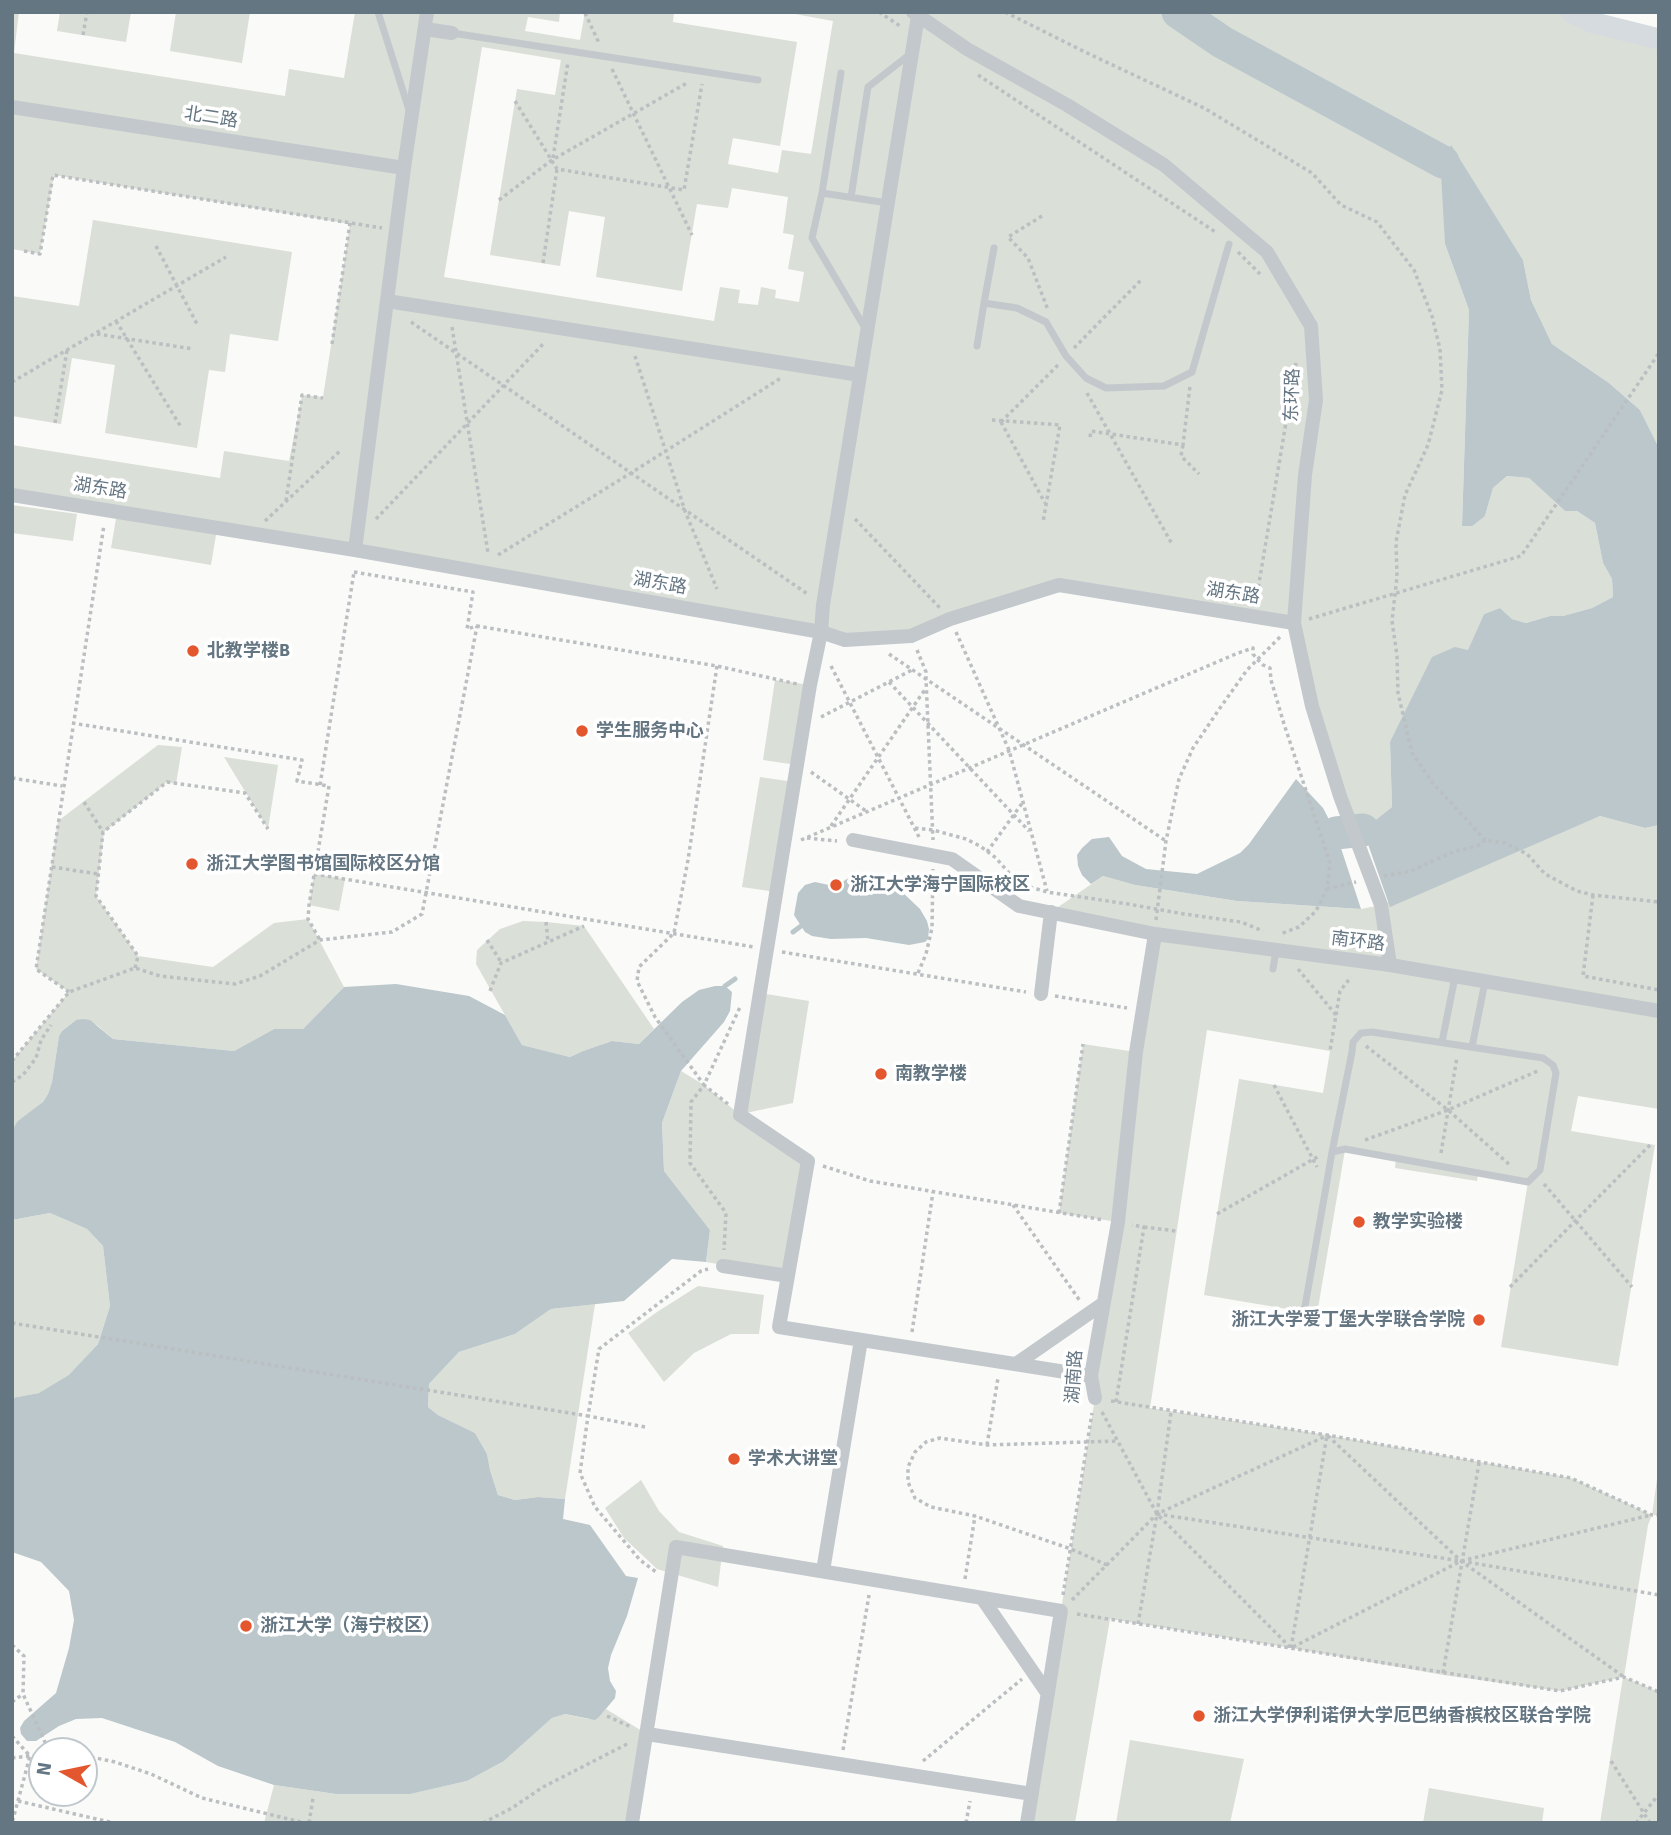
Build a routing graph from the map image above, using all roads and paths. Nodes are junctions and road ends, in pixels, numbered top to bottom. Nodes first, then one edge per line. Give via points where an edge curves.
1 (87, 12) edge
2 (378, 12) edge
3 (427, 12) edge
4 (879, 12) edge
5 (1571, 12) edge
6 (1600, 12) edge
7 (585, 13) edge
8 (915, 14) edge
9 (1659, 25) edge
10 (425, 29) junction
11 (452, 33) joint
12 (83, 35) dead end
13 (915, 36) junction
14 (1659, 39) edge
15 (570, 51) junction
16 (912, 53) junction
17 (606, 57) junction
18 (704, 72) junction
19 (841, 73) dead end
20 (974, 73) dead end
21 (758, 80) dead end
22 (515, 101) dead end
23 (12, 107) edge
24 (634, 114) junction
25 (412, 117) junction
26 (552, 160) junction
27 (404, 168) junction
28 (557, 169) junction
29 (822, 193) junction
30 (851, 197) junction
31 (499, 200) dead end
32 (888, 203) junction
33 (1042, 216) dead end
34 (350, 223) junction
35 (396, 230) junction
36 (692, 235) dead end
37 (1229, 244) junction
38 (156, 246) dead end
39 (994, 248) dead end
40 (24, 251) dead end
41 (226, 257) dead end
42 (543, 263) dead end
43 (1266, 284) dead end
44 (387, 300) junction
45 (984, 303) junction
46 (449, 311) junction
47 (1052, 319) dead end
48 (408, 320) dead end
49 (116, 321) junction
50 (197, 324) dead end
51 (558, 328) junction
52 (867, 332) junction
53 (92, 333) dead end
54 (332, 344) dead end
55 (977, 346) dead end
56 (193, 349) dead end
57 (67, 350) junction
58 (633, 351) dead end
59 (456, 353) junction
60 (1659, 353) edge
61 (1295, 354) dead end
62 (1192, 372) junction
63 (788, 373) dead end
64 (860, 375) junction
65 (12, 382) edge
66 (504, 386) junction
67 (1085, 389) dead end
68 (323, 398) dead end
69 (992, 420) dead end
70 (1001, 422) junction
71 (55, 423) dead end
72 (467, 425) junction
73 (181, 427) dead end
74 (1110, 433) junction
75 (1090, 437) dead end
76 (1182, 445) junction
77 (340, 451) dead end
78 (666, 451) junction
79 (631, 473) junction
80 (1199, 474) dead end
81 (12, 495) edge
82 (286, 501) junction
83 (1045, 505) junction
84 (106, 509) junction
85 (685, 511) junction
86 (855, 519) dead end
87 (1043, 522) dead end
88 (372, 523) dead end
89 (253, 534) junction
90 (1172, 544) dead end
91 (355, 550) junction
92 (488, 553) dead end
93 (498, 555) dead end
94 (354, 572) junction
95 (717, 589) dead end
96 (823, 605) junction
97 (1254, 616) junction
98 (950, 619) junction
99 (1294, 623) junction
100 (477, 626) junction
101 (821, 632) junction
102 (911, 636) junction
103 (884, 651) dead end
104 (1258, 660) junction
105 (828, 661) dead end
106 (717, 666) junction
107 (912, 670) junction
108 (926, 679) junction
109 (889, 682) junction
110 (810, 685) junction
111 (926, 687) junction
112 (849, 703) junction
113 (912, 707) junction
114 (819, 718) dead end
115 (72, 723) junction
116 (929, 725) junction
117 (1001, 730) junction
118 (1023, 744) junction
119 (1009, 750) junction
120 (878, 758) junction
121 (969, 768) junction
122 (811, 772) dead end
123 (12, 778) edge
124 (932, 784) junction
125 (320, 785) junction
126 (63, 786) junction
127 (899, 798) junction
128 (850, 799) junction
129 (84, 802) dead end
130 (1023, 802) junction
131 (867, 811) junction
132 (1014, 815) junction
133 (830, 827) junction
134 (915, 828) junction
135 (268, 829) dead end
136 (933, 830) junction
137 (103, 832) junction
138 (1032, 834) junction
139 (806, 838) junction
140 (920, 838) dead end
141 (853, 840) joint
142 (784, 841) junction
143 (1166, 841) junction
144 (988, 852) junction
145 (933, 854) junction
146 (52, 867) junction
147 (99, 874) junction
148 (314, 874) junction
149 (1371, 879) junction
150 (1327, 889) junction
151 (1048, 894) junction
152 (1593, 895) junction
153 (1158, 898) dead end
154 (1659, 902) edge
155 (1051, 912) junction
156 (547, 922) dead end
157 (584, 926) dead end
158 (674, 933) junction
159 (1270, 933) dead end
160 (1154, 934) junction
161 (320, 940) junction
162 (487, 940) dead end
163 (548, 942) junction
164 (1279, 946) junction
165 (766, 949) junction
166 (1366, 962) junction
167 (501, 963) junction
168 (1390, 965) junction
169 (135, 968) junction
170 (1273, 968) dead end
171 (918, 973) junction
172 (1455, 976) junction
173 (1485, 982) junction
174 (1659, 990) edge
175 (490, 991) dead end
176 (69, 992) junction
177 (1041, 994) junction
178 (744, 999) dead end
179 (1142, 1011) junction
180 (1659, 1011) edge
181 (1336, 1016) junction
182 (51, 1025) dead end
183 (1356, 1038) junction
184 (1442, 1042) junction
185 (1083, 1044) dead end
186 (1459, 1045) junction
187 (1472, 1047) junction
188 (1330, 1051) dead end
189 (12, 1061) edge
190 (1553, 1065) junction
191 (12, 1082) edge
192 (704, 1085) junction
193 (1275, 1085) dead end
194 (1448, 1110) junction
195 (740, 1115) junction
196 (1651, 1144) dead end
197 (1332, 1152) junction
198 (1312, 1158) junction
199 (808, 1161) junction
200 (1439, 1166) junction
201 (1535, 1175) junction
202 (1528, 1182) junction
203 (933, 1192) junction
204 (1013, 1205) junction
205 (1059, 1213) junction
206 (1217, 1213) dead end
207 (1576, 1221) junction
208 (1118, 1222) junction
209 (1144, 1227) junction
210 (1176, 1231) dead end
211 (723, 1266) junction
212 (788, 1276) junction
213 (1510, 1287) dead end
214 (1632, 1287) dead end
215 (1104, 1303) junction
216 (1304, 1312) dead end
217 (1089, 1314) junction
218 (12, 1323) edge
219 (861, 1340) junction
220 (910, 1348) junction
221 (1001, 1362) junction
222 (1016, 1364) junction
223 (1091, 1376) junction
224 (1095, 1398) junction
225 (1116, 1402) junction
226 (1171, 1412) junction
227 (588, 1416) junction
228 (645, 1427) dead end
229 (1327, 1435) junction
230 (1118, 1441) junction
231 (1087, 1442) junction
232 (987, 1445) junction
233 (1479, 1463) junction
234 (1157, 1514) junction
235 (1652, 1515) junction
236 (1659, 1515) edge
237 (975, 1516) junction
238 (1309, 1538) junction
239 (1070, 1549) junction
240 (1461, 1561) junction
241 (1107, 1565) junction
242 (824, 1571) junction
243 (671, 1576) junction
244 (871, 1579) junction
245 (963, 1594) junction
246 (1659, 1594) edge
247 (982, 1598) junction
248 (1061, 1611) junction
249 (1138, 1623) junction
250 (12, 1645) edge
251 (1291, 1648) junction
252 (1031, 1671) junction
253 (1443, 1673) junction
254 (1624, 1677) junction
255 (1659, 1692) edge
256 (23, 1694) junction
257 (1048, 1694) junction
258 (12, 1702) edge
259 (607, 1716) dead end
260 (647, 1734) junction
261 (12, 1736) edge
262 (42, 1737) edge
263 (28, 1754) edge
264 (98, 1759) edge
265 (1611, 1761) dead end
266 (840, 1763) junction
267 (28, 1764) edge
268 (907, 1774) junction
269 (972, 1785) junction
270 (1032, 1794) junction
271 (1659, 1794) edge
272 (313, 1798) dead end
273 (18, 1801) junction
274 (1644, 1813) junction
275 (12, 1823) edge
276 (114, 1823) edge
277 (307, 1823) edge
278 (483, 1823) edge
279 (632, 1823) edge
280 (966, 1823) edge
281 (1027, 1823) edge
282 (1636, 1823) edge
283 (1650, 1823) edge

1 - 12 path
2 - 25 lane
3 - 10 street
4 - 13 path
5 - 14 street via 1591,22
6 - 9 street
7 - 17 path
8 - 13 street
8 - 99 street, 东环路 via 1164,165 1267,252 1311,326 1316,400 1305,475
10 - 11 street
10 - 25 street
11 - 15 lane
13 - 16 street
15 - 17 lane
15 - 26 path
16 - 30 lane via 868,87
16 - 32 street
17 - 18 lane
17 - 24 path
18 - 21 lane
18 - 24 path
18 - 28 path via 684,190
19 - 29 lane
20 - 37 path
22 - 26 path
23 - 27 street, 北二路
24 - 26 path
24 - 36 path
25 - 27 street
26 - 28 path
26 - 31 path
27 - 35 street
28 - 42 path
29 - 30 lane
29 - 52 lane via 812,238
30 - 32 lane
32 - 52 street
33 - 47 path via 1008,237 1028,258
34 - 35 path
34 - 40 path via 53,175 40,254
34 - 54 path
35 - 44 street
37 - 43 path
37 - 62 lane
38 - 50 path
39 - 45 lane
41 - 49 path
44 - 46 street
44 - 91 street
45 - 55 lane
45 - 62 lane via 1017,308 1046,322 1086,378 1106,388 1164,386
46 - 51 street
46 - 59 path
48 - 59 path
49 - 57 path
49 - 73 path
51 - 64 street
51 - 66 path
52 - 64 street
53 - 56 path
57 - 65 path
57 - 71 path
58 - 78 path
59 - 66 path
59 - 72 path
60 - 99 path via 1521,556
61 - 97 path
62 - 76 path
63 - 78 path
64 - 96 street
66 - 72 path
66 - 79 path
67 - 74 path
68 - 82 path via 302,395
69 - 70 path
70 - 83 path
70 - 83 path via 1060,425
72 - 88 path
72 - 92 path
74 - 75 path via 1091,431
74 - 76 path
74 - 90 path
76 - 80 path via 1181,456
77 - 82 path
78 - 79 path
78 - 85 path
79 - 85 path
79 - 93 path
81 - 84 street, 湖东路
82 - 89 path
83 - 87 path
84 - 89 street, 湖东路
84 - 115 path
85 - 95 path
85 - 96 path
86 - 98 path
89 - 91 street, 湖东路
91 - 94 path
91 - 101 street, 湖东路
94 - 100 path via 473,592 467,629
94 - 125 path
96 - 101 street
97 - 98 street, 湖东路 via 1059,586
97 - 99 street, 湖东路
98 - 102 street, 湖东路
98 - 117 path
99 - 104 path
99 - 149 street, 东环路 via 1312,706
100 - 106 path
100 - 161 path via 422,914 392,932
101 - 102 street, 湖东路 via 845,640
101 - 110 street
102 - 108 path
103 - 107 path
104 - 118 path via 1253,648 1238,653
104 - 143 path via 1193,748 1180,779
104 - 150 path via 1270,668 1330,863
105 - 112 path
106 - 110 path
106 - 158 path
107 - 108 path
107 - 109 path
108 - 111 path
108 - 117 path
109 - 112 path
109 - 113 path
110 - 142 street
111 - 113 path
111 - 116 path
112 - 114 path
112 - 120 path
113 - 116 path
113 - 120 path
115 - 125 path via 302,760 297,781
115 - 126 path
116 - 121 path
116 - 124 path
117 - 118 path
117 - 119 path
118 - 119 path
118 - 143 path
119 - 121 path
119 - 130 path
120 - 127 path
120 - 128 path
121 - 124 path
121 - 132 path
122 - 128 path
123 - 126 path
124 - 127 path
124 - 136 path
125 - 148 path via 329,786
126 - 146 path
127 - 131 path
127 - 134 path
128 - 131 path
128 - 133 path
129 - 137 path
130 - 132 path
130 - 138 path
131 - 133 path
132 - 138 path
132 - 144 path
133 - 139 path
134 - 136 path
134 - 140 path
135 - 137 path via 245,793 167,782
136 - 144 path via 966,839
136 - 145 path
137 - 147 path
138 - 151 path
139 - 141 path
139 - 142 path
139 - 142 path
141 - 145 street, 南环路
142 - 165 street
143 - 153 path
144 - 151 path via 1026,886
145 - 155 street, 南环路 via 952,859 1019,906
145 - 171 path via 932,928
146 - 147 path
146 - 176 path via 36,969
147 - 169 path via 96,896 138,956
148 - 158 path
148 - 161 path via 308,919
149 - 150 path
149 - 152 path via 1410,871 1485,841 1504,843 1527,854 1545,874
149 - 168 street, 东环路 via 1381,905
150 - 164 path via 1316,911
151 - 159 path via 1241,922
152 - 154 path
152 - 174 path via 1583,976
155 - 160 street, 南环路
155 - 177 street
156 - 163 path
157 - 163 path
158 - 165 path
158 - 192 path via 639,967 637,981 655,1017
160 - 164 street, 南环路
160 - 179 street, 湖南路
161 - 169 path via 260,976 234,984 160,976
162 - 167 path
163 - 167 path
164 - 166 street, 南环路
164 - 170 lane
164 - 181 path
165 - 171 path
165 - 195 street
166 - 168 street, 南环路
166 - 181 path via 1340,991
167 - 175 path
168 - 172 street, 南环路
169 - 176 path
171 - 177 path
172 - 173 street, 南环路
172 - 184 lane
173 - 180 street, 南环路
173 - 187 lane
176 - 189 path
177 - 179 path
178 - 192 path
179 - 208 street, 湖南路
181 - 188 path
182 - 191 path via 36,1058
183 - 184 lane via 1372,1032
183 - 194 path
183 - 197 lane
184 - 186 lane
185 - 205 path
186 - 187 lane
186 - 194 path
187 - 190 lane via 1543,1058
190 - 194 path
190 - 201 lane via 1554,1086 1540,1170
192 - 195 path
192 - 211 path via 691,1102 690,1163 726,1213
193 - 198 path
194 - 197 path
194 - 200 path
194 - 202 path
195 - 199 street
196 - 207 path
197 - 198 path
197 - 200 lane via 1345,1149
197 - 216 lane
198 - 206 path
199 - 203 path via 870,1181
199 - 212 street
200 - 202 lane
201 - 202 lane
201 - 207 path
203 - 204 path
203 - 220 path
204 - 205 path
204 - 217 path
205 - 208 path
207 - 213 path
207 - 214 path
208 - 209 path
208 - 215 street, 湖南路
209 - 210 path
209 - 225 path
211 - 212 street
211 - 227 path via 701,1270 599,1349
212 - 219 street via 779,1327
215 - 217 street
215 - 223 street, 湖南路
217 - 222 street
218 - 227 path
219 - 220 street
219 - 242 street
220 - 221 street
221 - 222 street
221 - 232 path
222 - 223 street
223 - 224 street, 湖南路
224 - 225 path
224 - 230 path
224 - 231 path, 湖南路
225 - 226 path
226 - 229 path
226 - 234 path
227 - 228 path
227 - 243 path via 580,1473 595,1507 640,1560
229 - 233 path
229 - 234 path
229 - 238 path
229 - 240 path
230 - 231 path
230 - 234 path
231 - 232 path
231 - 239 path, 湖南路
232 - 237 path via 940,1438 926,1442 908,1468 915,1498 931,1507
233 - 235 path via 1571,1478
233 - 240 path
234 - 238 path
234 - 241 path
234 - 249 path
234 - 251 path
235 - 236 path
235 - 240 path
237 - 239 path
237 - 245 path
238 - 240 path
238 - 251 path
239 - 241 path
239 - 248 path, 湖南路
240 - 246 path
240 - 251 path
240 - 253 path
240 - 254 path
241 - 248 path
242 - 243 street via 676,1547
242 - 244 street
243 - 260 street
244 - 245 street
244 - 266 path
245 - 247 street
247 - 248 street
247 - 252 street
248 - 249 path
248 - 257 street
249 - 251 path
250 - 256 path via 24,1656
251 - 253 path
252 - 257 street
252 - 268 path
253 - 254 path via 1560,1691
254 - 255 path
256 - 258 path
256 - 262 path
257 - 270 street
259 - 260 path
260 - 266 street
260 - 278 path
260 - 279 street
261 - 263 path
264 - 277 path via 151,1774 202,1798
265 - 274 path
266 - 268 street
267 - 273 path
268 - 269 street
269 - 270 street
269 - 280 path
270 - 281 street
271 - 274 path
272 - 277 path
273 - 275 path
273 - 276 path
274 - 282 path
274 - 283 path

